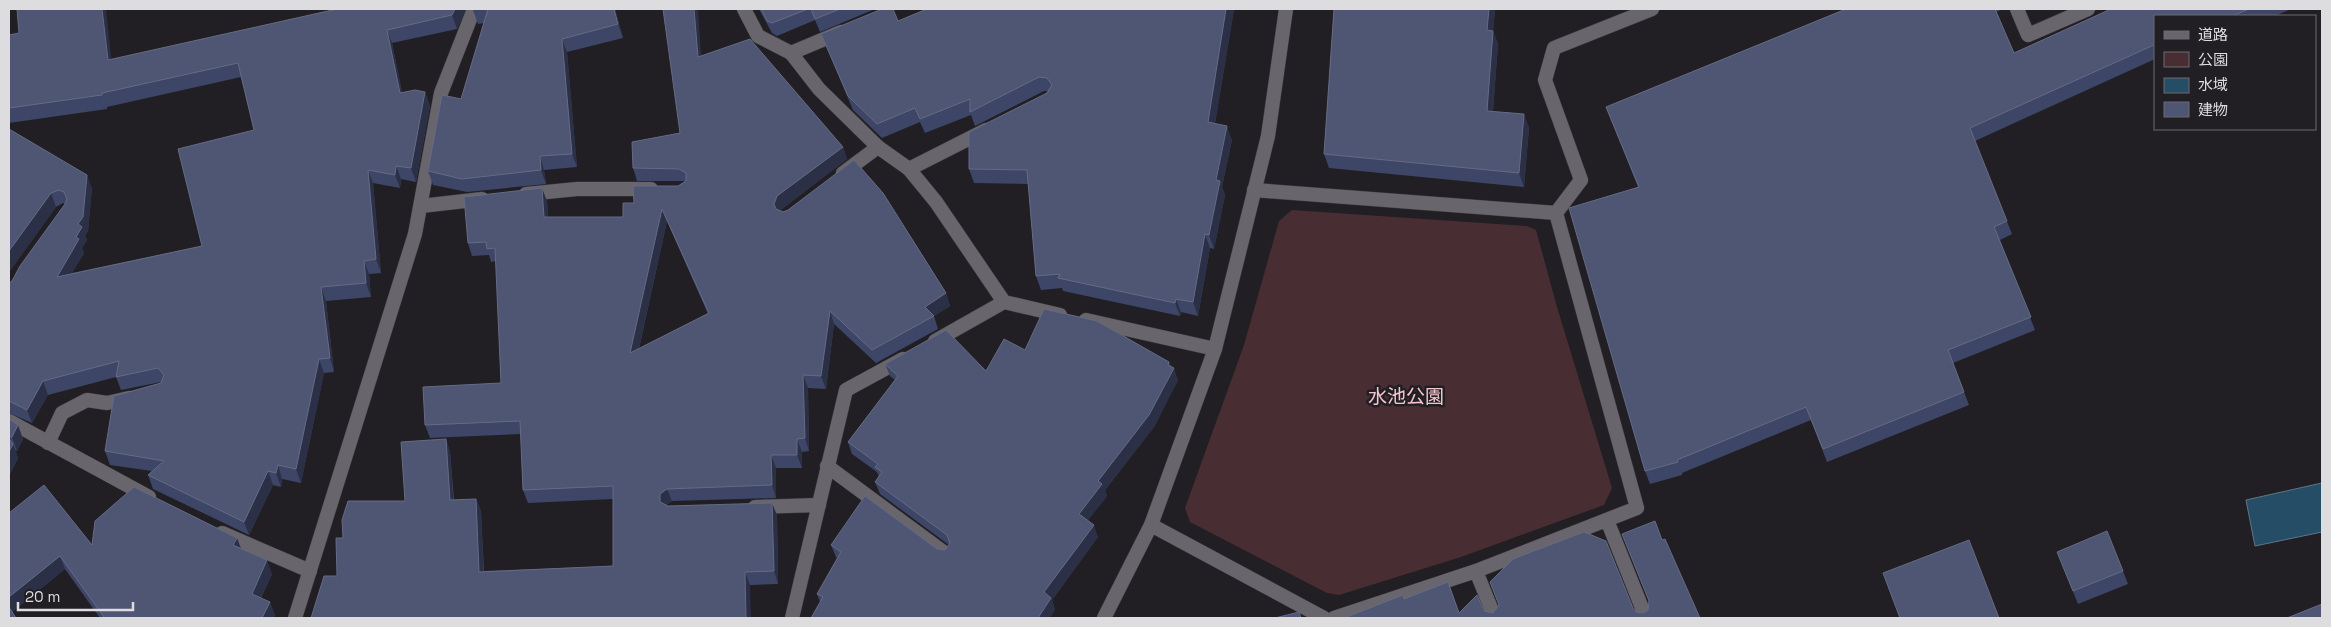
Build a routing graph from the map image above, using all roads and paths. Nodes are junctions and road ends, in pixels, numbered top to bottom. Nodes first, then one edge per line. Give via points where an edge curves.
1 (474, 9) edge
2 (744, 9) edge
3 (1286, 9) edge
4 (1652, 9) edge
5 (2017, 9) edge
6 (2088, 9) edge
7 (853, 27) edge
8 (791, 53) junction
9 (996, 126) edge
10 (878, 147) junction
11 (909, 169) junction
12 (833, 181) edge
13 (664, 189) edge
14 (1254, 190) junction
15 (420, 206) junction
16 (1556, 212) junction
17 (1004, 302) junction
18 (1215, 349) junction
19 (142, 394) edge
20 (9, 421) edge
21 (48, 443) junction
22 (827, 466) junction
23 (159, 502) edge
24 (819, 505) junction
25 (741, 507) edge
26 (1608, 520) junction
27 (1151, 525) junction
28 (210, 527) edge
29 (946, 554) edge
30 (1476, 570) junction
31 (310, 571) junction
32 (296, 618) edge
33 (792, 618) edge
34 (1104, 618) edge
35 (1324, 618) edge
36 (1334, 618) edge
37 (1495, 618) edge
38 (1646, 618) edge

1 - 15 street via 441,93
2 - 8 street via 758,36
3 - 14 street via 1268,136
4 - 16 street via 1554,48 1545,80 1581,180
5 - 6 street via 2028,35
7 - 8 street
8 - 10 street via 819,90
9 - 11 street
10 - 11 street
10 - 12 street
11 - 17 street via 936,202
13 - 15 street via 577,188
14 - 16 street
14 - 18 street
15 - 31 street via 415,234
16 - 26 street via 1636,508
17 - 18 street
17 - 22 street via 846,390
18 - 27 street
19 - 21 street via 107,403 88,400 62,412
20 - 21 street
21 - 23 street
22 - 24 street
22 - 29 street
24 - 25 street
24 - 33 street
26 - 30 street
26 - 38 street
27 - 34 street
27 - 35 street
28 - 31 street
30 - 36 street
30 - 37 street
31 - 32 street

